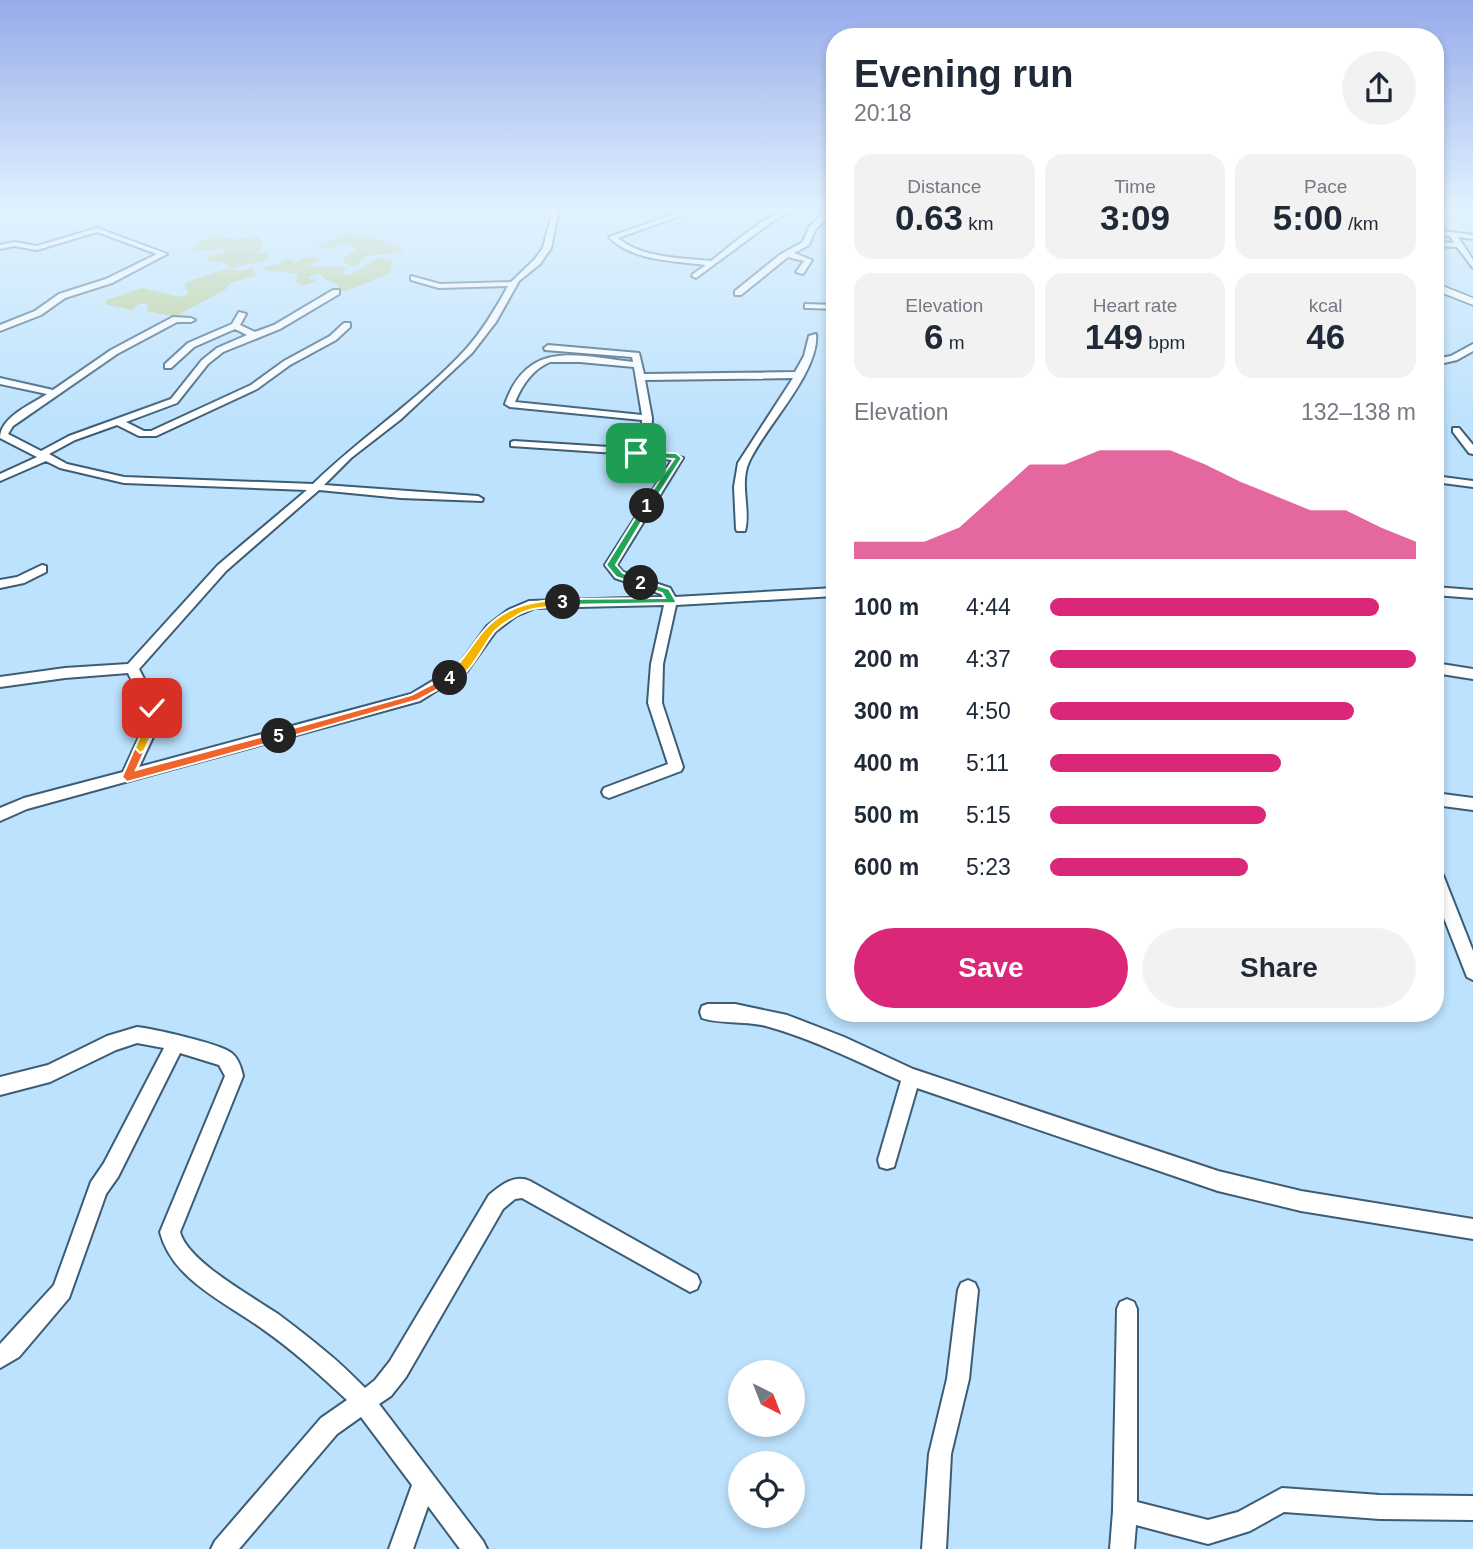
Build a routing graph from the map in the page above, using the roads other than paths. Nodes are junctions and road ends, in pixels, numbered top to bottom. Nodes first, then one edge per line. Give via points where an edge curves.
1 (109, 281) edge
2 (424, 281) edge
3 (517, 281) edge
4 (753, 281) edge
5 (514, 284) junction
6 (1444, 290) edge
7 (336, 292) dead end
8 (738, 293) dead end
9 (1473, 302) edge
10 (808, 306) dead end
11 (826, 307) edge
12 (242, 314) dead end
13 (191, 320) dead end
14 (347, 325) dead end
15 (234, 326) junction
16 (0, 328) edge
17 (253, 336) junction
18 (813, 336) dead end
19 (1473, 347) edge
20 (548, 348) dead end
21 (1444, 360) edge
22 (638, 365) junction
23 (168, 366) dead end
24 (797, 375) junction
25 (640, 377) junction
26 (0, 381) edge
27 (55, 393) junction
28 (648, 418) junction
29 (119, 422) junction
30 (1456, 430) dead end
31 (514, 444) dead end
32 (1473, 451) edge
33 (646, 453) junction
34 (43, 456) junction
35 (0, 478) edge
36 (1444, 480) edge
37 (1473, 484) edge
38 (316, 487) junction
39 (478, 499) dead end
40 (741, 529) dead end
41 (42, 569) dead end
42 (0, 584) edge
43 (826, 592) edge
44 (1444, 592) edge
45 (1473, 594) edge
46 (671, 601) junction
47 (132, 668) junction
48 (1444, 669) edge
49 (1473, 674) edge
50 (0, 682) edge
51 (127, 777) junction
52 (609, 792) dead end
53 (1444, 800) edge
54 (1473, 804) edge
55 (0, 815) edge
56 (1444, 898) edge
57 (1473, 972) edge
58 (708, 1012) dead end
59 (176, 1043) junction
60 (911, 1077) junction
61 (0, 1086) edge
62 (887, 1160) dead end
63 (1473, 1229) edge
64 (690, 1282) dead end
65 (968, 1290) dead end
66 (1127, 1309) dead end
67 (0, 1357) edge
68 (363, 1401) junction
69 (424, 1484) junction
70 (1473, 1508) edge
71 (1125, 1511) junction
72 (223, 1549) edge
73 (401, 1549) edge
74 (475, 1549) edge
75 (934, 1549) edge
76 (1122, 1549) edge

1 - 16 street via 57,298 38,313
2 - 5 street via 439,286
3 - 5 street
4 - 8 street
5 - 38 street via 469,352
6 - 9 street
7 - 17 street
10 - 11 street
12 - 15 street
13 - 27 street via 176,319 114,352
14 - 29 street via 254,387 153,434 147,436
15 - 17 street
15 - 23 street via 191,345
17 - 29 street via 205,362 174,401
18 - 24 street
19 - 21 street
20 - 22 street via 634,354
22 - 25 street
22 - 28 street via 548,359 535,367 510,404
24 - 25 street
24 - 40 street via 743,463
25 - 28 street
26 - 27 street
27 - 34 street via 9,424 2,434
28 - 33 street
29 - 34 street via 72,438
30 - 32 street
31 - 33 street
33 - 46 street via 678,458 611,565 620,575 663,590
34 - 35 street
34 - 38 street via 64,466 124,480
36 - 37 street
38 - 39 street
38 - 47 street via 222,568
41 - 42 street
43 - 46 street
44 - 45 street
46 - 51 street via 545,602 523,608 491,629 463,668 415,698
46 - 52 street via 657,664 655,703 676,767
47 - 50 street
47 - 51 street via 152,715
48 - 49 street
51 - 55 street via 24,804
53 - 54 street
56 - 57 street
58 - 60 street via 734,1011 793,1025
59 - 61 street via 137,1035 50,1073
59 - 67 street via 98,1189 62,1291
59 - 68 street via 224,1058 234,1076 170,1232 173,1244 214,1284 290,1336
60 - 62 street
60 - 63 street via 1217,1181 1301,1201
64 - 68 street via 523,1188 511,1190 496,1202 398,1369 383,1388
65 - 75 street via 958,1379 940,1454
66 - 71 street
68 - 69 street
68 - 72 street via 329,1426
69 - 73 street
69 - 74 street
70 - 71 street via 1282,1500 1242,1523 1208,1532
71 - 76 street

